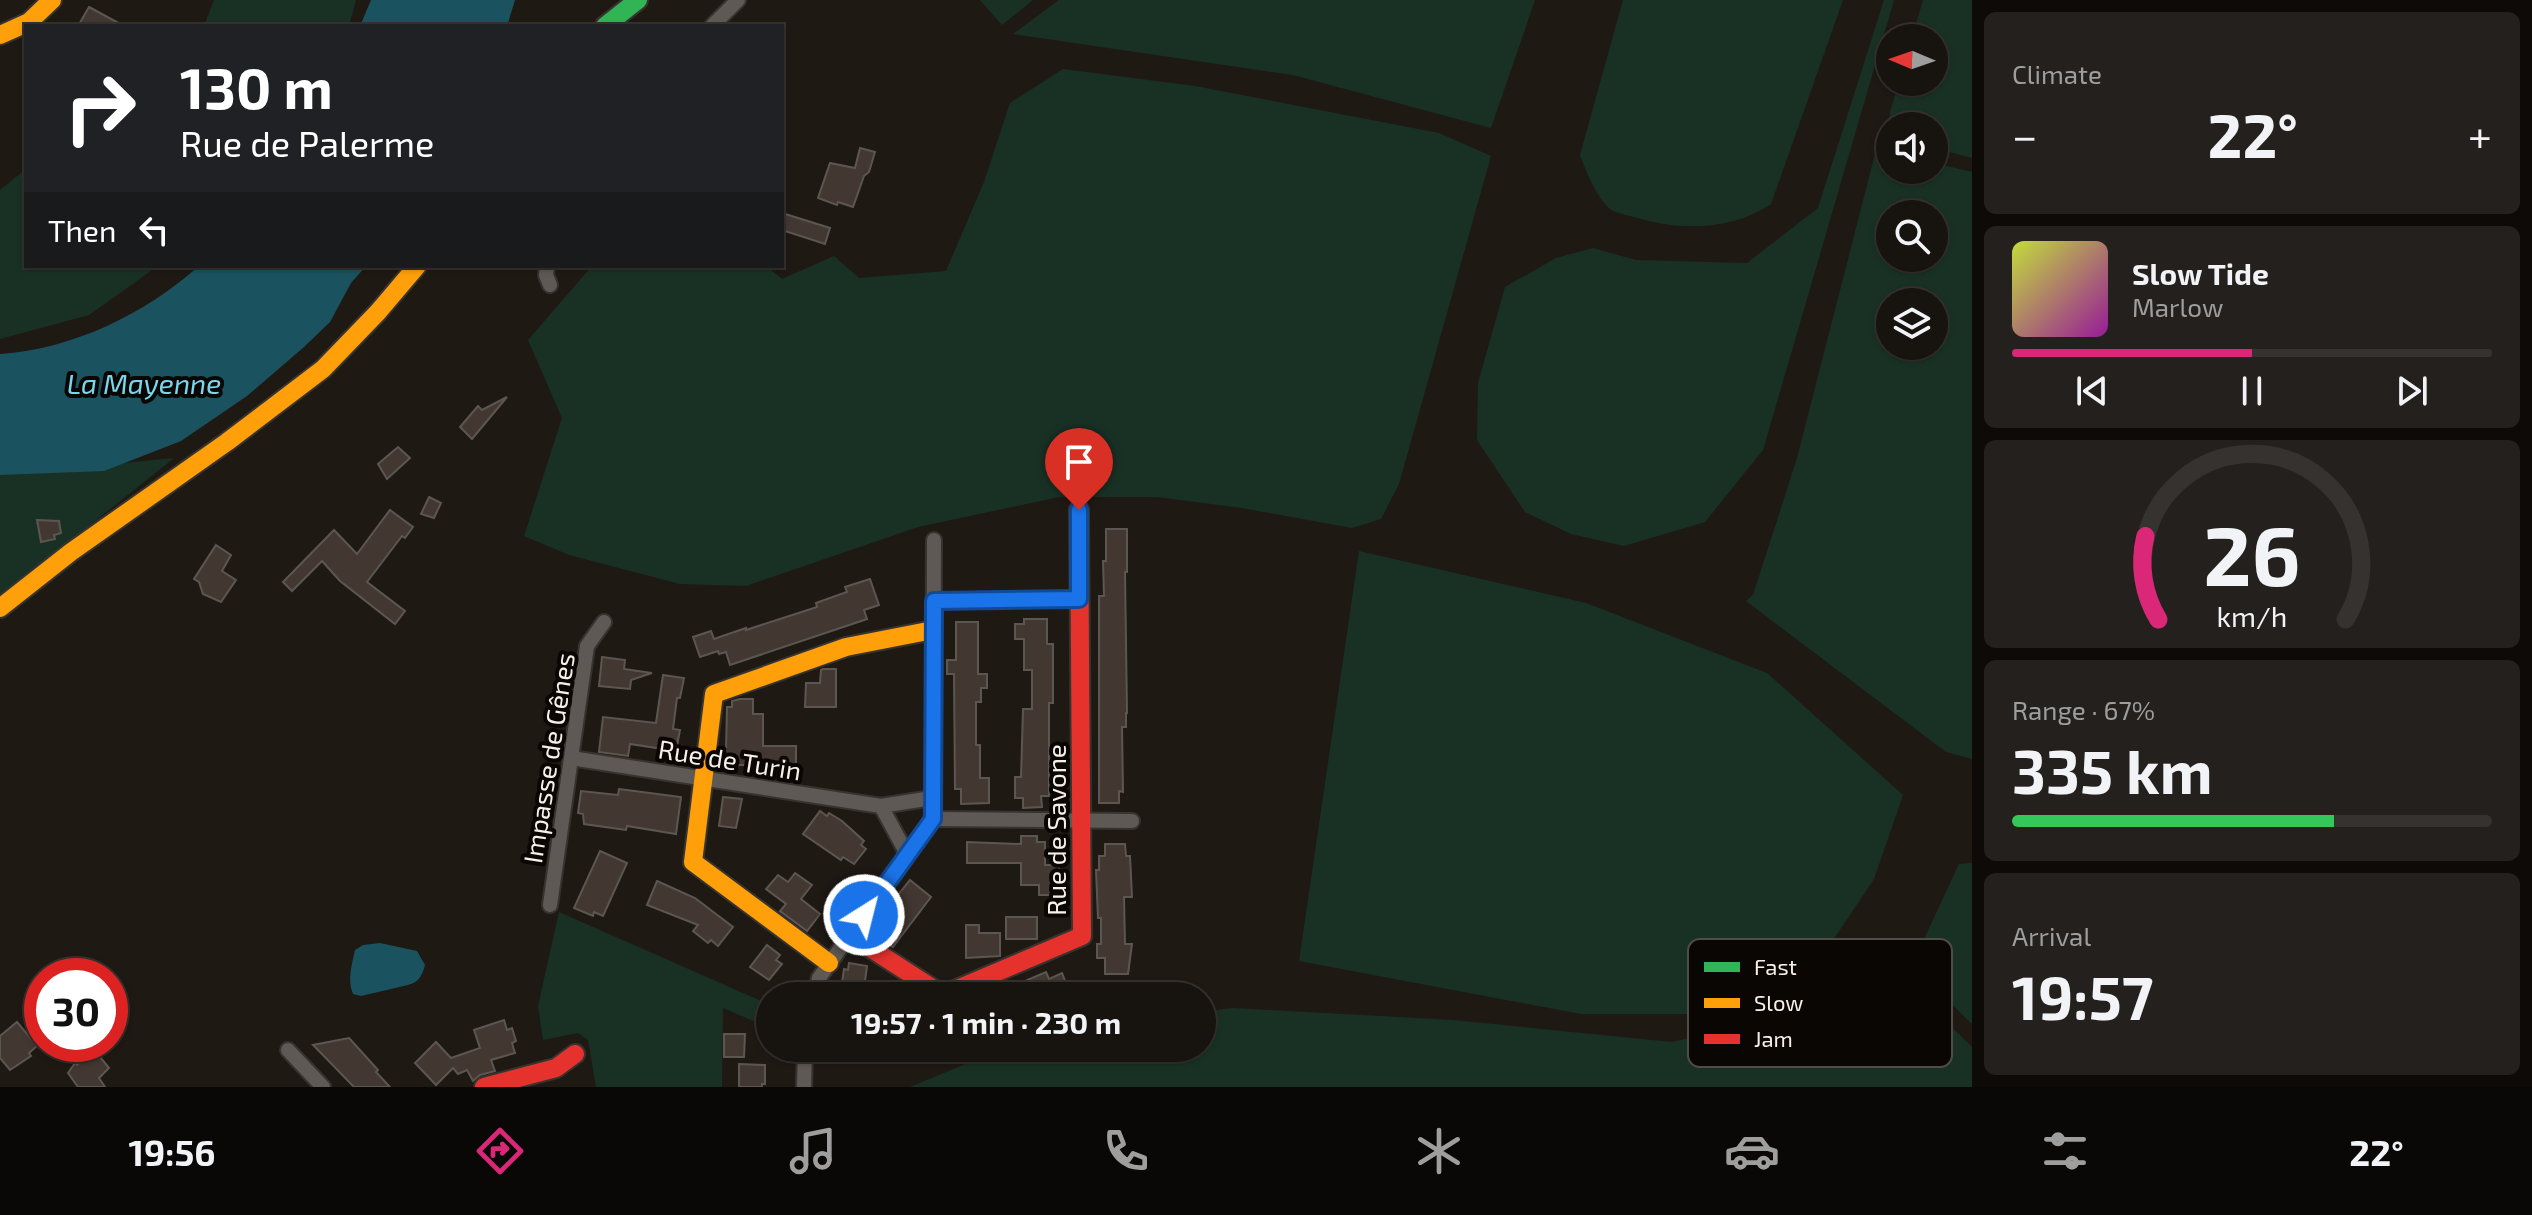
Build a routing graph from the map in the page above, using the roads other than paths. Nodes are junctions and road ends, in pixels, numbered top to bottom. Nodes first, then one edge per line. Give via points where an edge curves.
1 (52, 0) edge
2 (638, 0) edge
3 (738, 0) edge
4 (26, 24) edge
5 (608, 24) edge
6 (714, 24) edge
7 (24, 25) edge
8 (0, 35) edge
9 (415, 268) edge
10 (547, 268) edge
11 (550, 285) dead end
12 (1079, 510) dead end
13 (934, 540) dead end
14 (1079, 599) junction
15 (934, 601) junction
16 (0, 608) edge
17 (604, 622) dead end
18 (933, 630) junction
19 (571, 758) junction
20 (702, 779) junction
21 (932, 798) junction
22 (881, 806) junction
23 (933, 819) junction
24 (1081, 820) junction
25 (1132, 821) dead end
26 (907, 854) junction
27 (550, 905) dead end
28 (850, 935) junction
29 (829, 963) junction
30 (818, 982) edge
31 (288, 1050) dead end
32 (575, 1054) dead end
33 (805, 1062) edge
34 (323, 1087) edge
35 (484, 1087) edge
36 (804, 1087) edge

1 - 4 street
2 - 5 street
3 - 6 street
7 - 8 street
9 - 16 street via 323,369
10 - 11 street
12 - 14 street, Rue de Savone
13 - 15 street
14 - 15 street
14 - 24 street, Rue de Savone
15 - 18 street
17 - 19 street, Impasse de Gênes via 587,646
18 - 20 street via 846,647 714,694
18 - 21 street
19 - 20 street, Rue de Turin
19 - 27 street, Impasse de Gênes
20 - 22 street, Rue de Turin
20 - 29 street via 693,862
21 - 22 street, Rue de Turin
21 - 23 street
22 - 26 street
23 - 24 street
23 - 26 street
24 - 25 street
24 - 28 street, Rue de Savone via 1082,936 943,995
26 - 28 street
28 - 29 street
29 - 30 street
31 - 34 street
32 - 35 street via 556,1068
33 - 36 street

